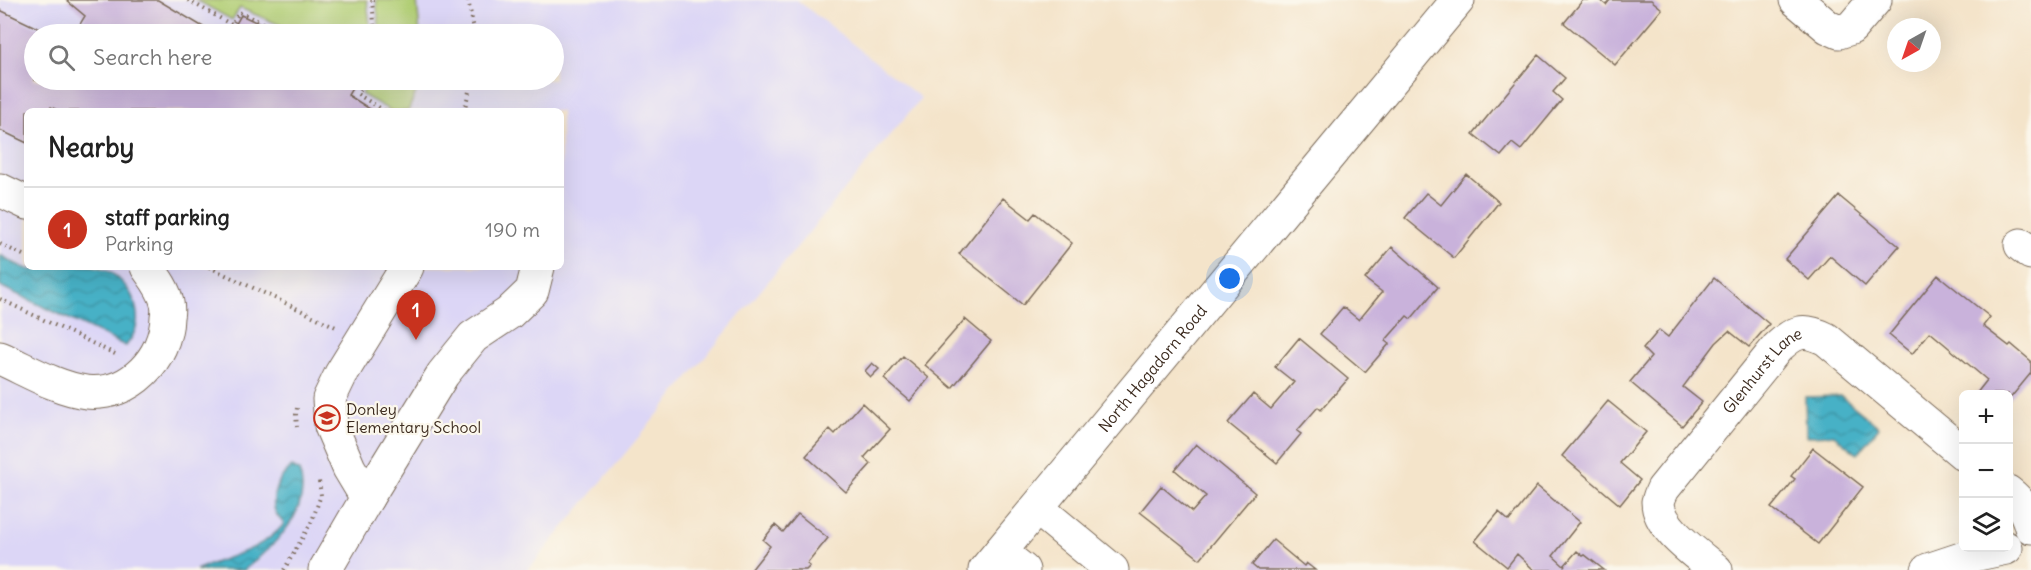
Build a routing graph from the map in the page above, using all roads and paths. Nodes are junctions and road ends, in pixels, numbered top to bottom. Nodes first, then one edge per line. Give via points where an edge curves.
1 (188, 0) edge
2 (372, 0) edge
3 (468, 0) edge
4 (1458, 0) edge
5 (1796, 0) edge
6 (1875, 0) edge
7 (230, 24) edge
8 (233, 24) edge
9 (266, 24) edge
10 (374, 24) edge
11 (474, 24) edge
12 (360, 90) edge
13 (469, 90) edge
14 (380, 108) edge
15 (465, 108) edge
16 (0, 190) edge
17 (24, 202) edge
18 (0, 244) edge
19 (24, 256) edge
20 (149, 270) edge
21 (215, 270) edge
22 (405, 270) edge
23 (537, 270) edge
24 (0, 299) edge
25 (340, 329) dead end
26 (0, 358) edge
27 (146, 369) junction
28 (1959, 450) edge
29 (318, 476) dead end
30 (2013, 496) edge
31 (368, 498) junction
32 (1037, 508) junction
33 (2031, 527) edge
34 (2031, 542) edge
35 (2013, 546) edge
36 (1986, 552) edge
37 (1003, 564) edge
38 (284, 570) edge
39 (325, 570) edge
40 (1112, 570) edge
41 (1716, 570) edge
42 (1928, 570) edge

1 - 7 path
2 - 10 path
3 - 11 path
4 - 32 street, North Hagadorn Road
5 - 6 street via 1839,32 1851,28
8 - 9 path via 239,12
12 - 14 path via 357,94
13 - 15 path
16 - 17 street
18 - 19 path
20 - 27 street via 168,304 160,350
21 - 25 path
22 - 31 street via 329,399 331,426 349,468
23 - 31 street via 532,291 509,314 473,337 443,375
24 - 27 path
26 - 27 street via 61,386 87,392 112,389 134,380
28 - 41 street, Glenhurst Lane via 1826,339 1800,332 1776,348 1658,500 1660,515 1669,529
29 - 38 path via 321,495 312,521
30 - 33 street via 2027,513
31 - 39 street
32 - 37 street, North Hagadorn Road
32 - 40 street
34 - 35 street
36 - 42 street

